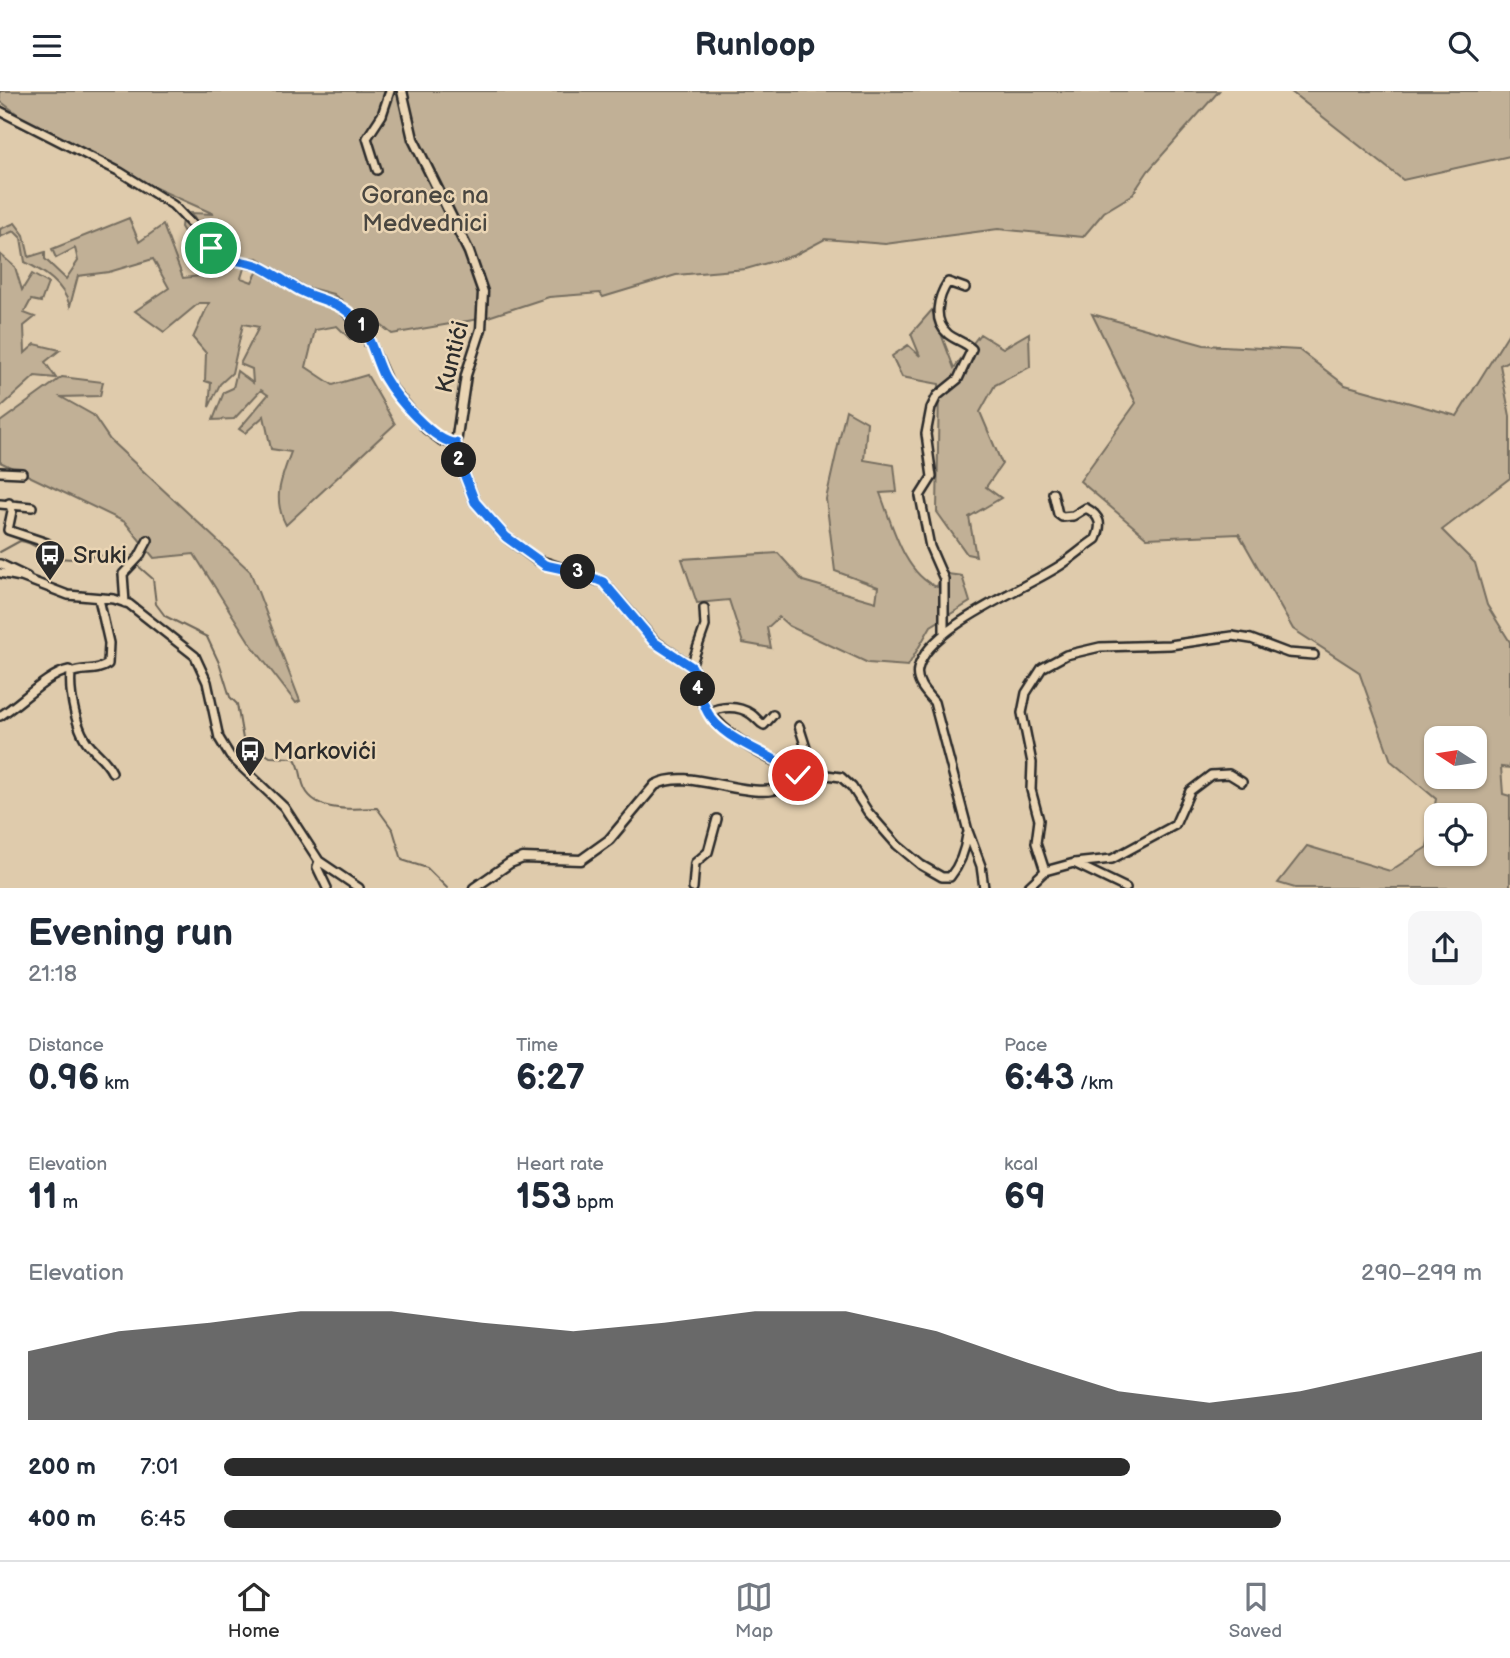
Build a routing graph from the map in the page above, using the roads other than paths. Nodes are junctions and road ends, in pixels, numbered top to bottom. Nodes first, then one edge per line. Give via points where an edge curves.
1 (390, 91) edge
2 (402, 91) edge
3 (0, 111) edge
4 (377, 170) dead end
5 (965, 288) dead end
6 (456, 443) junction
7 (0, 472) edge
8 (22, 473) dead end
9 (1053, 493) dead end
10 (9, 503) junction
11 (0, 504) edge
12 (32, 507) dead end
13 (148, 540) dead end
14 (47, 543) dead end
15 (0, 564) edge
16 (0, 573) edge
17 (30, 580) junction
18 (99, 599) junction
19 (125, 603) junction
20 (704, 608) dead end
21 (944, 633) junction
22 (1314, 655) dead end
23 (691, 666) junction
24 (71, 673) junction
25 (708, 713) junction
26 (773, 715) dead end
27 (0, 716) edge
28 (799, 726) dead end
29 (113, 772) dead end
30 (802, 773) junction
31 (1242, 782) dead end
32 (717, 819) dead end
33 (968, 831) junction
34 (319, 861) junction
35 (1074, 863) junction
36 (1045, 871) junction
37 (327, 888) edge
38 (359, 888) edge
39 (474, 888) edge
40 (693, 888) edge
41 (984, 888) edge
42 (1027, 888) edge
43 (1126, 888) edge

1 - 4 street via 367,138
2 - 6 street, Kuntići via 413,139 469,252 483,292 481,329 466,375
3 - 6 street via 120,172 173,205 224,258 259,266 303,292 338,304 365,331 388,383 426,429 442,441
5 - 21 street via 948,282 939,295 938,312 946,332 972,349 953,387 937,396 931,408 926,434 932,477 920,496 930,547 944,579
6 - 23 street, Kuntići via 475,502 506,537 545,565 603,582 654,642
7 - 8 street
9 - 21 street via 1062,517 1086,508 1098,516 1096,540
10 - 11 street
10 - 12 street
10 - 14 street via 8,530
13 - 19 street via 123,573
15 - 17 street
16 - 17 street
17 - 18 street via 68,595
18 - 19 street
18 - 24 street via 109,643 108,664 91,672
19 - 34 street via 195,656 207,682 224,747 284,807
20 - 23 street via 705,626
21 - 33 street via 917,671 920,685 934,702
22 - 36 street via 1288,653 1232,636 1170,645 1100,647 1066,655 1042,668 1026,693 1022,713 1039,820 1036,843
23 - 25 street
24 - 27 street via 56,673
24 - 29 street via 84,737
25 - 26 street via 737,708 764,725
25 - 30 street via 726,733
28 - 30 street via 806,748
30 - 33 street via 841,777 883,832 942,877 953,873
30 - 39 street via 796,781 772,789 723,787 683,778 663,780 609,840 581,860 523,858
31 - 35 street via 1229,774 1211,775 1190,791 1175,825 1112,859
32 - 40 street via 708,852 695,863
33 - 41 street
34 - 37 street via 317,867
34 - 38 street
35 - 36 street
35 - 43 street
36 - 42 street

